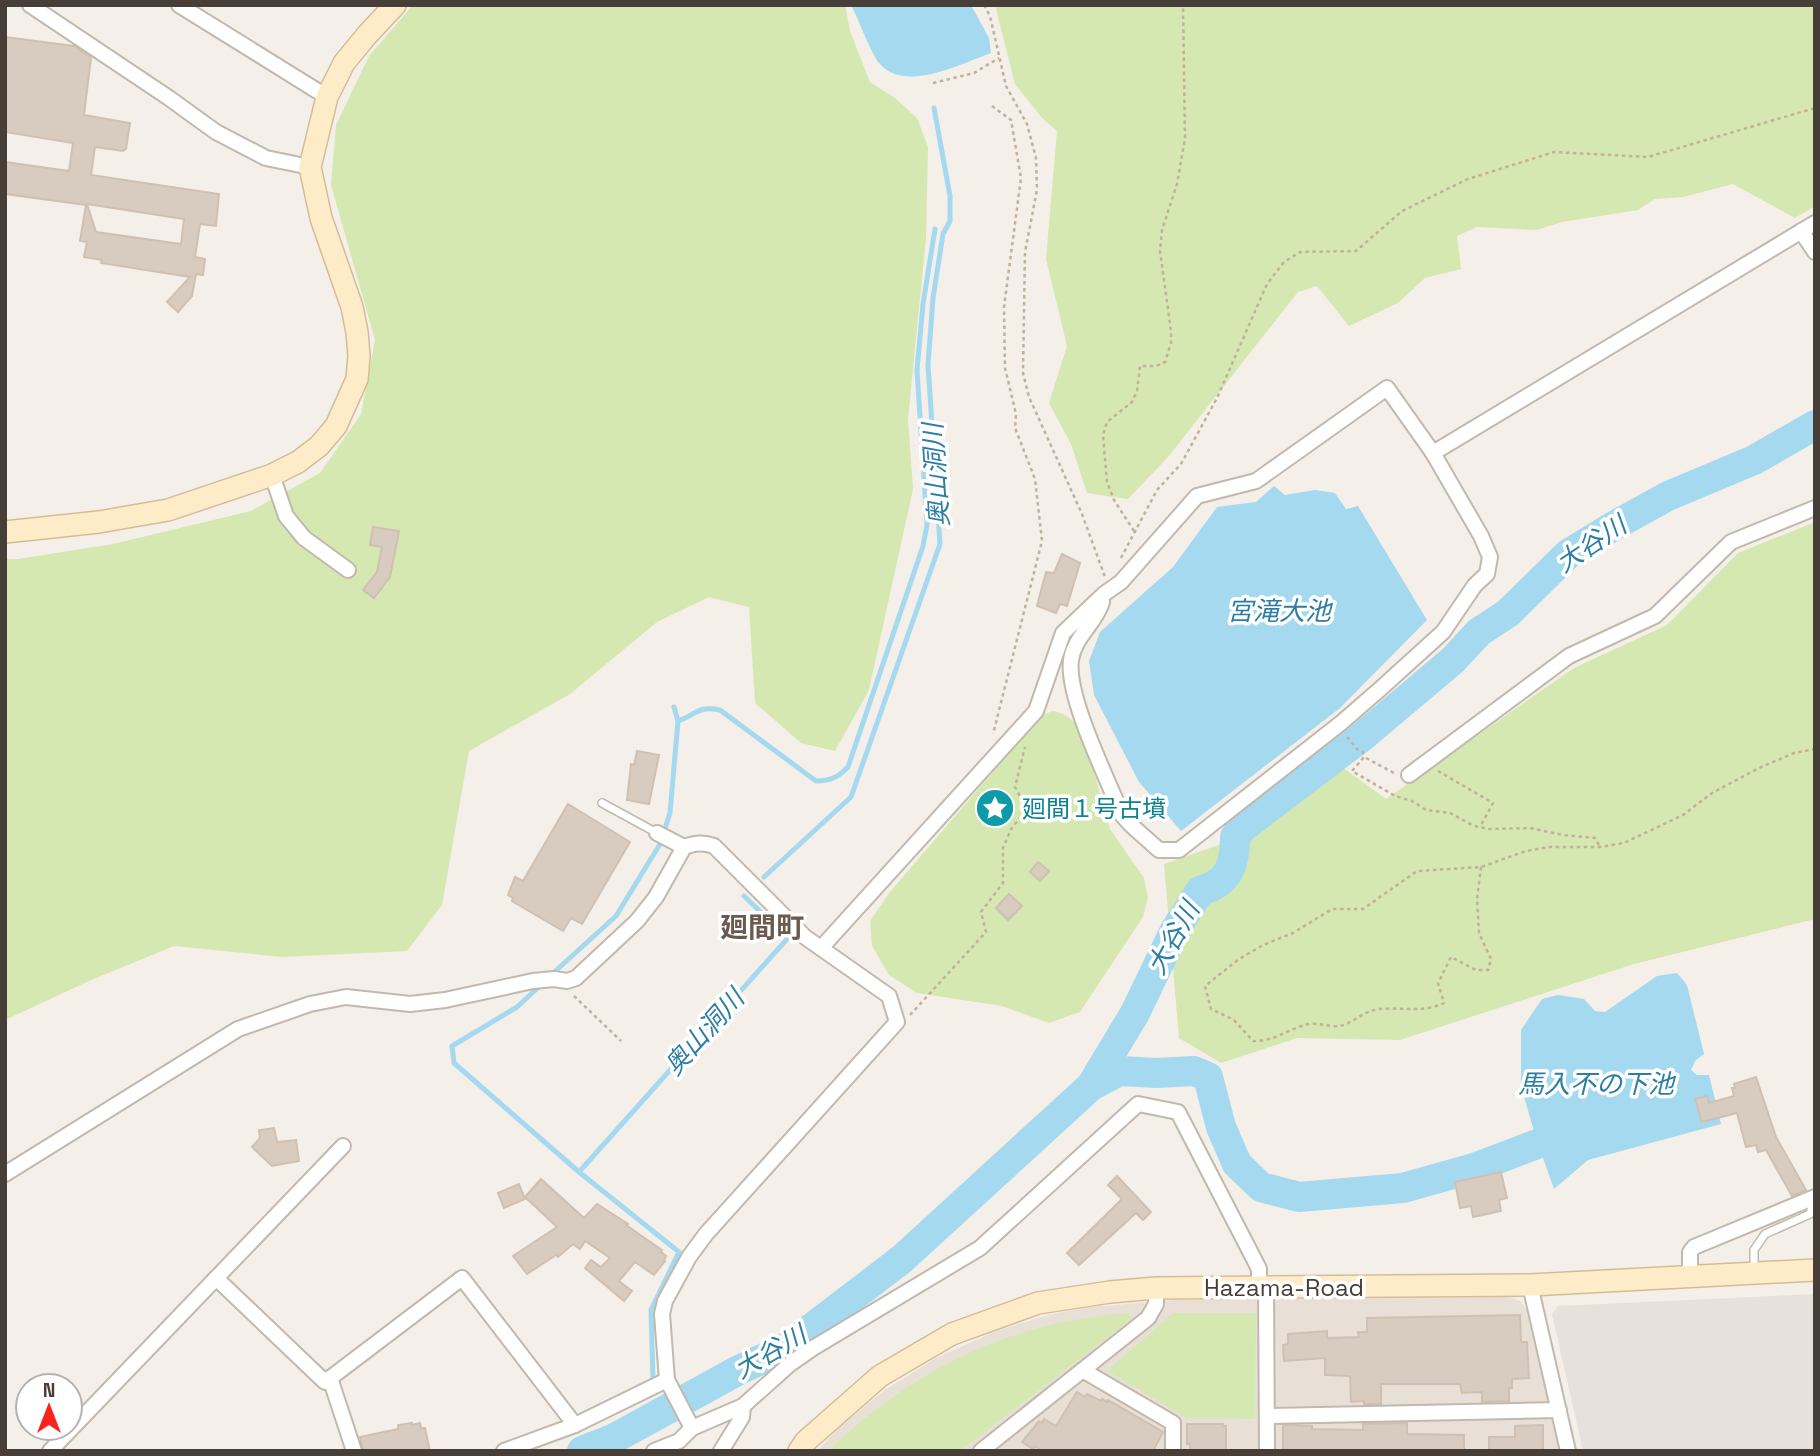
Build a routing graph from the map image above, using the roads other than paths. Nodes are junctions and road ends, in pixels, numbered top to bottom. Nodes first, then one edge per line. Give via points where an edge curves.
1 (30, 5) edge
2 (179, 5) edge
3 (395, 5) edge
4 (327, 97) junction
5 (310, 167) junction
6 (1815, 223) edge
7 (1801, 231) junction
8 (1815, 253) edge
9 (1433, 453) junction
10 (272, 475) junction
11 (1815, 508) edge
12 (5, 532) edge
13 (348, 570) dead end
14 (1112, 589) junction
15 (1409, 775) road end
16 (602, 803) dead end
17 (663, 836) joint
18 (684, 847) junction
19 (821, 948) junction
20 (342, 1146) dead end
21 (5, 1174) edge
22 (1812, 1198) edge
23 (1815, 1270) edge
24 (1754, 1273) junction
25 (216, 1278) junction
26 (1690, 1278) junction
27 (1530, 1285) junction
28 (1263, 1287) junction
29 (1156, 1288) junction
30 (1084, 1371) junction
31 (330, 1378) junction
32 (667, 1380) junction
33 (743, 1406) junction
34 (1559, 1410) junction
35 (1267, 1416) junction
36 (689, 1422) junction
37 (575, 1425) junction
38 (985, 1450) edge
39 (50, 1451) edge
40 (354, 1451) edge
41 (504, 1451) edge
42 (654, 1451) edge
43 (721, 1451) edge
44 (799, 1451) edge
45 (1173, 1451) edge
46 (1267, 1451) edge
47 (1569, 1451) edge

1 - 5 street via 216,132 266,159
2 - 4 street
3 - 4 street via 344,63
4 - 5 street
5 - 10 street via 321,218 352,307 359,356 357,379 336,426 319,446
6 - 7 street
7 - 8 street
7 - 9 street
9 - 14 street via 1387,388 1256,481 1197,496
9 - 14 street via 1481,536 1490,557 1487,574 1443,632 1379,690 1179,850 1159,850 1122,815 1074,697 1071,659 1083,631
10 - 12 street via 168,510
10 - 13 street via 286,516 304,538
11 - 15 street via 1731,542 1655,616 1569,656
14 - 19 street via 1063,633 1036,711
16 - 17 lane
17 - 18 street
18 - 19 street via 694,843 714,846 804,937
18 - 21 street via 637,921 576,978 539,980 410,1004 346,997 310,1004 238,1029
19 - 32 street via 889,996 897,1022 690,1257 662,1314
20 - 25 street
22 - 24 lane via 1810,1214 1765,1234 1754,1250
22 - 26 street via 1695,1247 1690,1252
23 - 24 street, Hazama-Road
24 - 26 street, Hazama-Road
25 - 31 street via 325,1382
25 - 39 street
26 - 27 street, Hazama-Road
27 - 28 street, Hazama-Road
27 - 34 street
28 - 29 street, Hazama-Road
28 - 33 street via 1259,1269 1178,1112 1138,1104 980,1248 813,1348
28 - 35 street
29 - 30 street via 1156,1304 1147,1318
29 - 44 street, Hazama-Road via 1038,1303 953,1334 880,1376
30 - 38 street
30 - 45 street via 1173,1423
31 - 37 street via 462,1278
31 - 40 street
32 - 36 street
32 - 37 street
33 - 36 street
33 - 43 street via 742,1417
34 - 35 street
34 - 47 street
35 - 46 street
36 - 42 street via 679,1441
37 - 41 street

